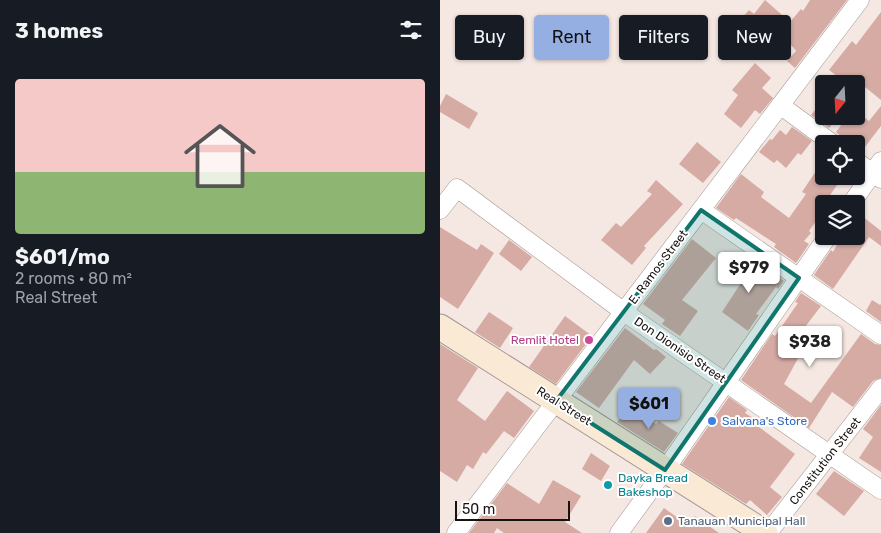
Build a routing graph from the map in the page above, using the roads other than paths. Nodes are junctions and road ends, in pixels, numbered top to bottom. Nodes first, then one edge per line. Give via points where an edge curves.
1 (860, 0) edge
2 (780, 105) junction
3 (821, 135) edge
4 (865, 165) edge
5 (878, 171) edge
6 (858, 195) edge
7 (440, 210) edge
8 (701, 210) junction
9 (822, 245) edge
10 (799, 278) junction
11 (624, 312) junction
12 (440, 327) edge
13 (881, 335) edge
14 (726, 382) junction
15 (881, 388) edge
16 (556, 401) junction
17 (830, 455) junction
18 (665, 470) junction
19 (881, 490) edge
20 (456, 533) edge
21 (618, 533) edge
22 (767, 533) edge

1 - 2 street, E. Ramos Street
2 - 3 street
2 - 8 street, E. Ramos Street
4 - 5 street
5 - 6 street
7 - 11 street, Don Dionisio Street via 457,188
8 - 10 street
8 - 11 street, E. Ramos Street
9 - 10 street
10 - 13 street
10 - 14 street
11 - 14 street, Don Dionisio Street
11 - 16 street, E. Ramos Street
12 - 16 main road, Real Street
14 - 17 street, Don Dionisio Street
14 - 18 street
15 - 17 street, Constitution Street
16 - 18 main road, Real Street
16 - 20 street, E. Ramos Street
17 - 19 street, Don Dionisio Street
17 - 22 street, Constitution Street
18 - 21 street
18 - 22 main road, Real Street

